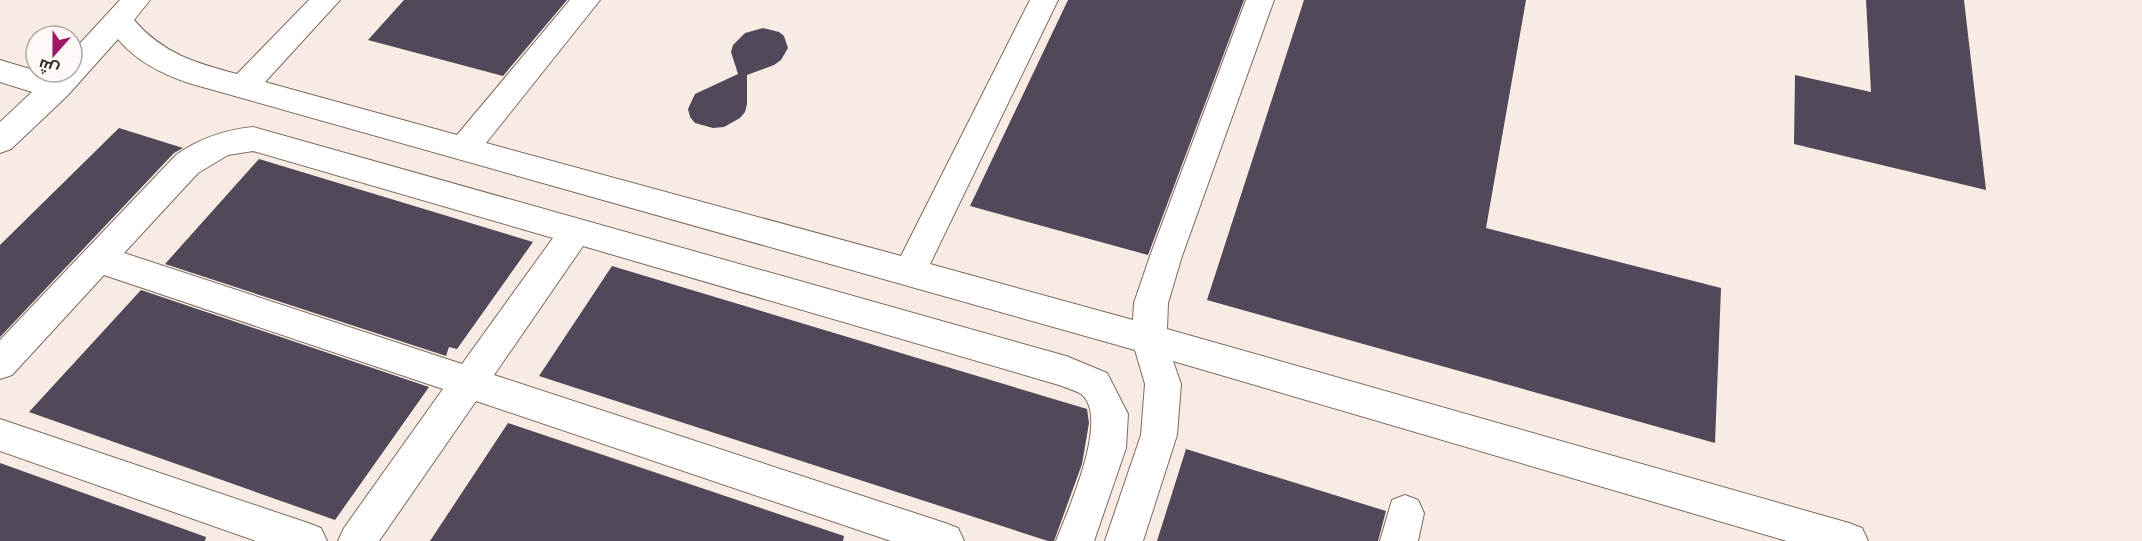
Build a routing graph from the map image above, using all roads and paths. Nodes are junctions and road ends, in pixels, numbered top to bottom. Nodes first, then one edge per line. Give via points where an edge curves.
1 (326, 0) edge
2 (586, 0) edge
3 (1044, 0) edge
4 (1260, 0) edge
5 (127, 10) edge
6 (84, 58) edge
7 (0, 71) edge
8 (24, 73) edge
9 (60, 84) edge
10 (242, 87) junction
11 (0, 141) edge
12 (464, 148) junction
13 (575, 232) junction
14 (99, 259) junction
15 (909, 273) junction
16 (1149, 339) junction
17 (0, 364) edge
18 (468, 384) junction
19 (0, 435) edge
20 (308, 541) edge
21 (357, 541) edge
22 (945, 541) edge
23 (1075, 541) edge
24 (1124, 541) edge
25 (1849, 541) edge

1 - 10 lane
2 - 12 lane
3 - 15 lane
4 - 16 lane via 1166,256 1151,303
5 - 6 lane
5 - 10 lane via 139,45 192,74
7 - 8 lane
9 - 11 lane
10 - 12 lane
12 - 15 lane
13 - 14 lane via 253,139 228,141 207,149 187,164
13 - 18 lane
13 - 23 lane via 1066,371 1095,384 1110,414 1108,448
14 - 17 lane
14 - 18 lane
15 - 16 lane
16 - 24 lane via 1163,384 1159,435
16 - 25 lane
18 - 21 lane
18 - 22 lane
19 - 20 lane

